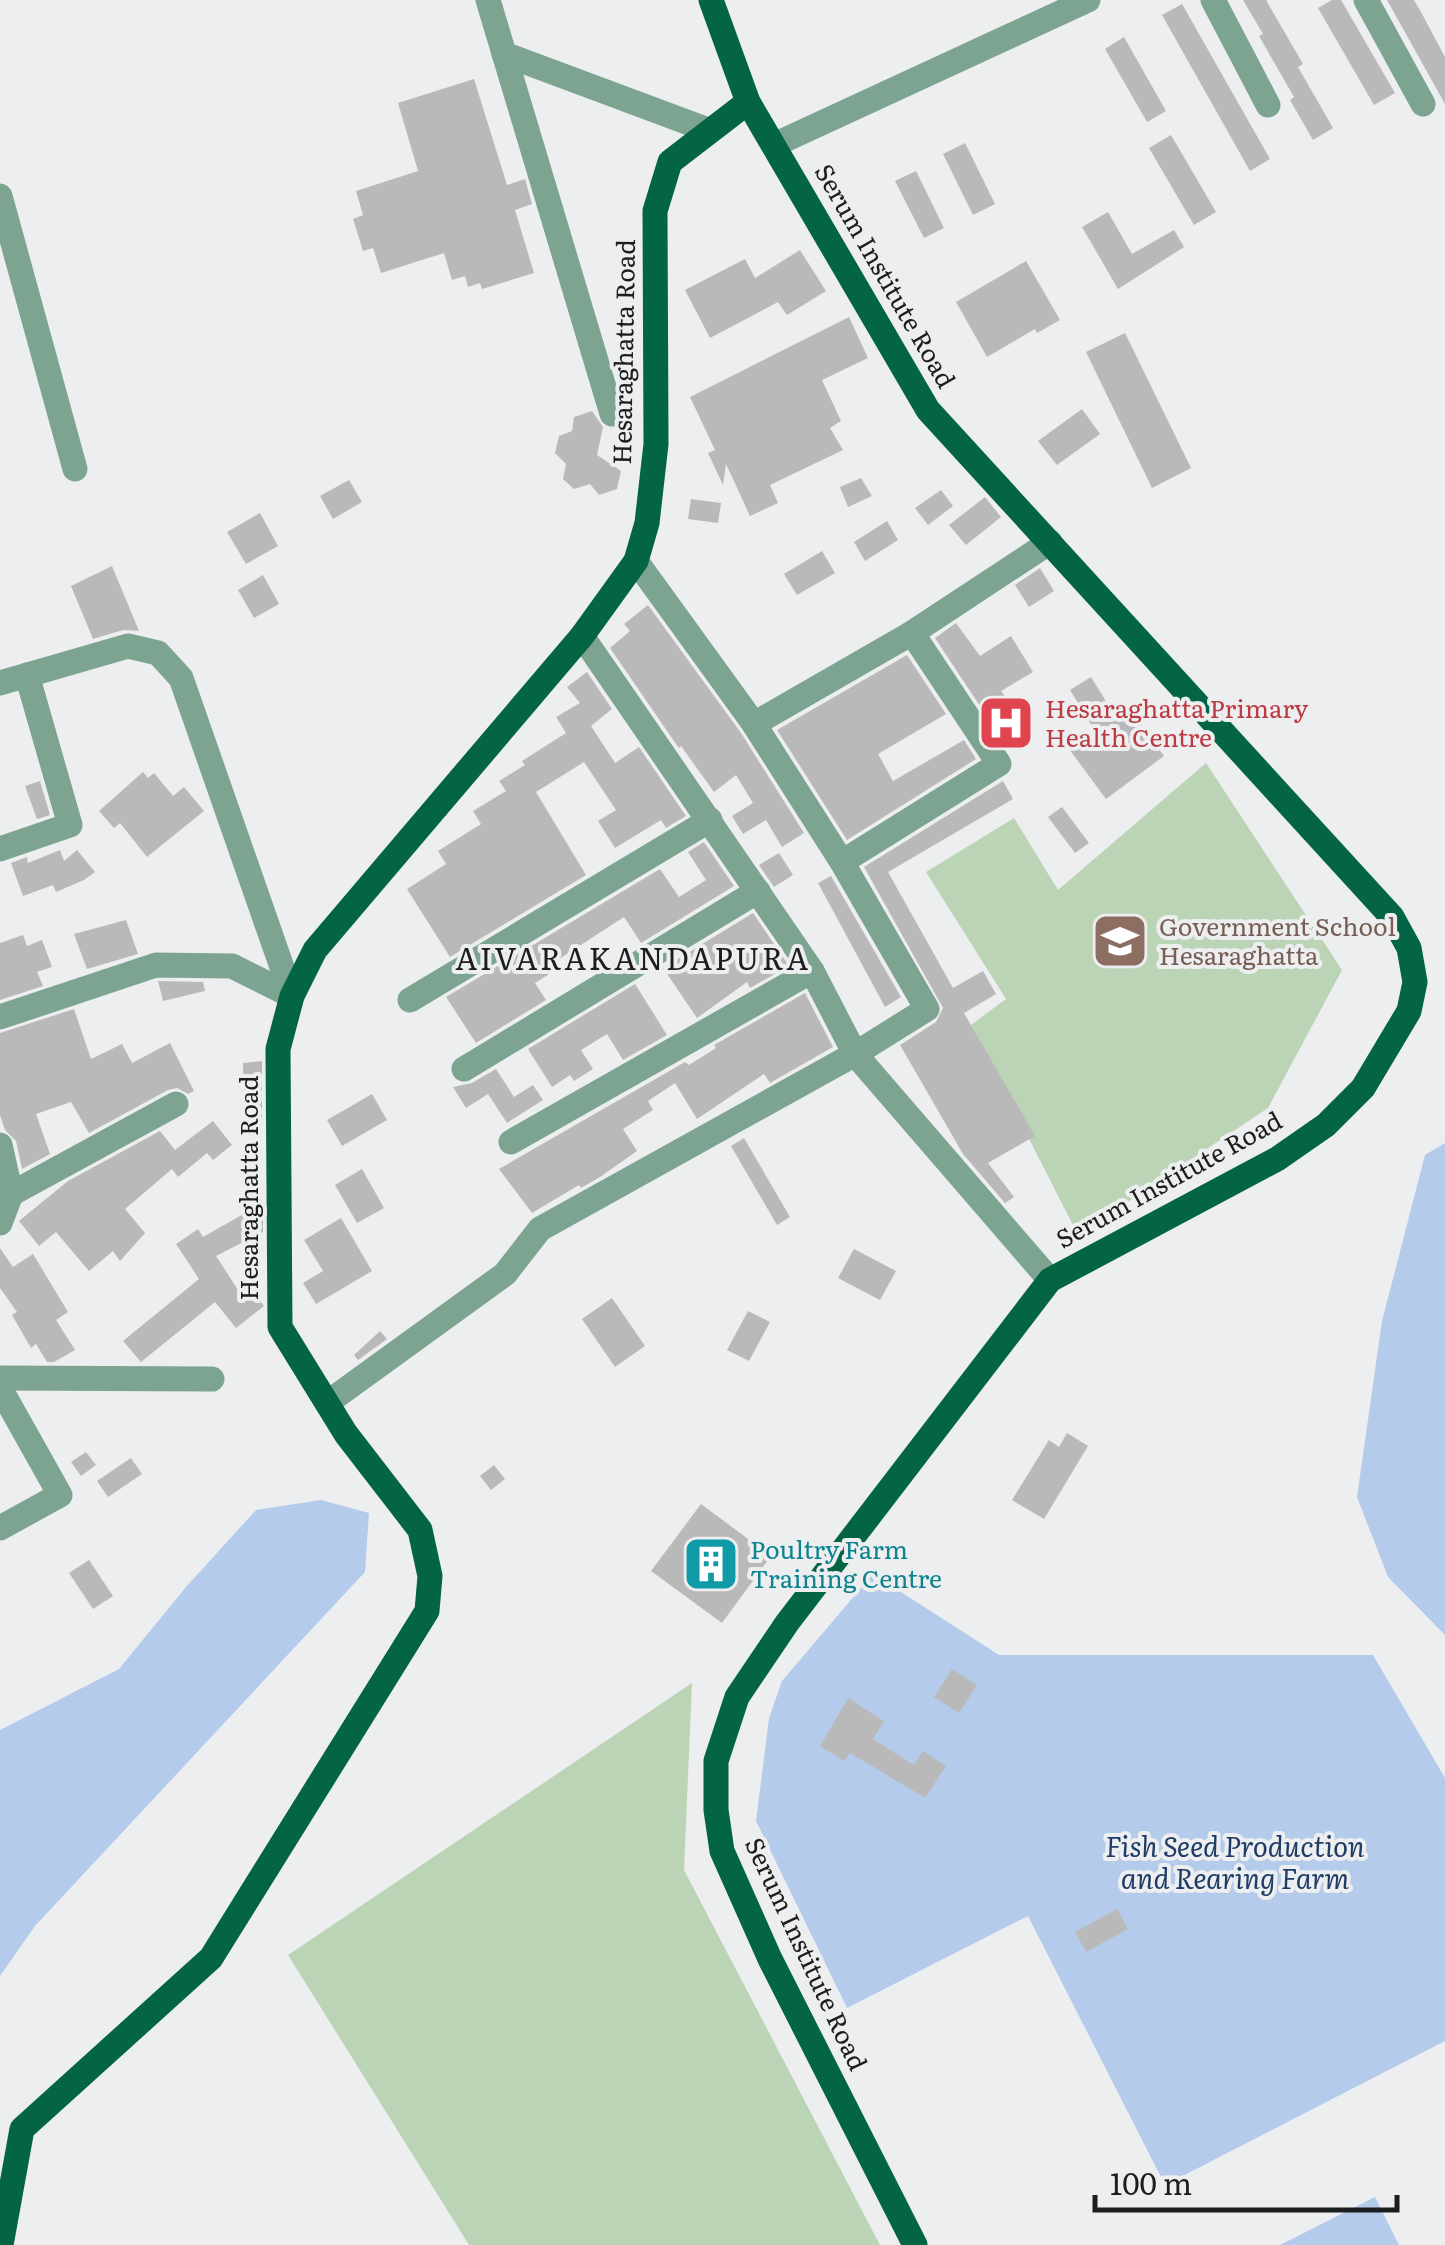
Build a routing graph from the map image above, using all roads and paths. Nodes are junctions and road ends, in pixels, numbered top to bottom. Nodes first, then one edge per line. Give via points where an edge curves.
1 (488, 0) edge
2 (711, 0) edge
3 (1088, 0) edge
4 (1213, 0) edge
5 (1366, 0) edge
6 (504, 54) junction
7 (748, 102) junction
8 (1422, 104) dead end
9 (1268, 105) dead end
10 (708, 130) junction
11 (774, 145) junction
12 (0, 196) edge
13 (612, 414) dead end
14 (75, 469) dead end
15 (1050, 542) junction
16 (636, 561) junction
17 (912, 633) junction
18 (582, 636) junction
19 (26, 676) junction
20 (0, 683) edge
21 (754, 724) junction
22 (710, 820) junction
23 (0, 848) edge
24 (842, 862) junction
25 (758, 891) junction
26 (812, 972) junction
27 (292, 996) junction
28 (410, 1000) dead end
29 (0, 1017) edge
30 (855, 1054) junction
31 (464, 1070) dead end
32 (176, 1104) dead end
33 (511, 1142) dead end
34 (0, 1144) edge
35 (11, 1194) junction
36 (0, 1223) edge
37 (1050, 1280) junction
38 (0, 1378) edge
39 (212, 1380) dead end
40 (0, 1388) edge
41 (327, 1404) junction
42 (0, 1528) edge
43 (0, 2245) edge
44 (915, 2245) edge

1 - 6 street
2 - 7 main road, Serum Institute Road
3 - 11 street
4 - 9 street
5 - 8 street
6 - 10 street
6 - 13 street
7 - 10 main road, Hesaraghatta Road
7 - 11 main road, Serum Institute Road
10 - 16 main road, Hesaraghatta Road via 670,162 655,211 656,444
11 - 15 main road, Serum Institute Road via 928,410
12 - 14 street
15 - 17 street
15 - 37 main road, Serum Institute Road via 1392,917 1415,982 1409,1011 1363,1088 1326,1124 1276,1159
16 - 18 main road, Hesaraghatta Road
16 - 21 street
17 - 21 street
17 - 24 street via 998,764
18 - 22 street
18 - 27 main road, Hesaraghatta Road via 315,950
19 - 20 street
19 - 23 street via 70,825
19 - 27 street via 128,646 158,653 181,678
21 - 24 street
22 - 25 street
22 - 28 street
24 - 30 street via 926,1009
25 - 26 street
25 - 31 street
26 - 30 street
26 - 33 street
27 - 29 street via 232,966 156,965
27 - 41 main road, Hesaraghatta Road via 278,1049 280,1328
30 - 37 street
30 - 41 street via 540,1230 505,1274
32 - 35 street
34 - 35 street
35 - 36 street
37 - 44 main road, Serum Institute Road via 787,1623 737,1697 716,1760 722,1851
38 - 39 street
40 - 42 street via 60,1495
41 - 43 main road, Hesaraghatta Road via 420,1530 430,1576 427,1611 211,1958 22,2129

